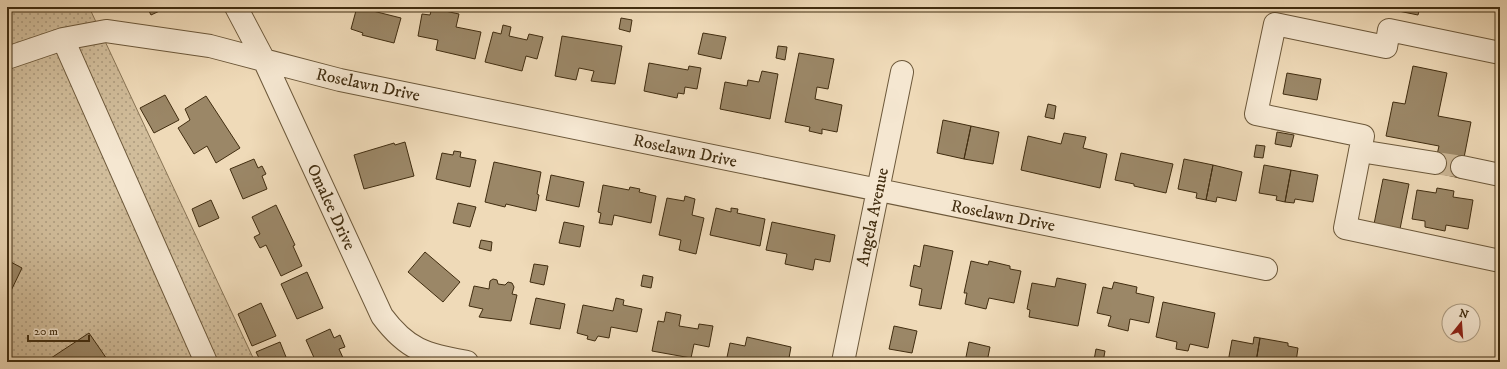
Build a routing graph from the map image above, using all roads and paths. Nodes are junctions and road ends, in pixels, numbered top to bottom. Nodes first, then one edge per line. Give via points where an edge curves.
1 (236, 7) edge
2 (63, 39) junction
3 (1500, 53) edge
4 (7, 58) edge
5 (264, 60) junction
6 (902, 72) dead end
7 (1360, 151) junction
8 (1435, 163) tunnel mouth
9 (1462, 167) tunnel mouth
10 (1500, 175) edge
11 (879, 190) junction
12 (1500, 261) edge
13 (1266, 269) dead end
14 (206, 362) edge
15 (467, 362) edge
16 (843, 362) edge

1 - 5 street, Omalee Drive
2 - 4 street, Roselawn Drive
2 - 5 street, Roselawn Drive via 106,31 210,46
2 - 14 street
3 - 7 street via 1389,30 1386,47 1275,24 1256,114 1363,136
5 - 11 street, Roselawn Drive via 340,80
5 - 15 street, Omalee Drive via 382,316 393,331 408,344 435,356
6 - 11 street, Angela Avenue
7 - 8 street
7 - 12 street via 1345,228
9 - 10 street
11 - 13 street, Roselawn Drive
11 - 16 street, Angela Avenue

